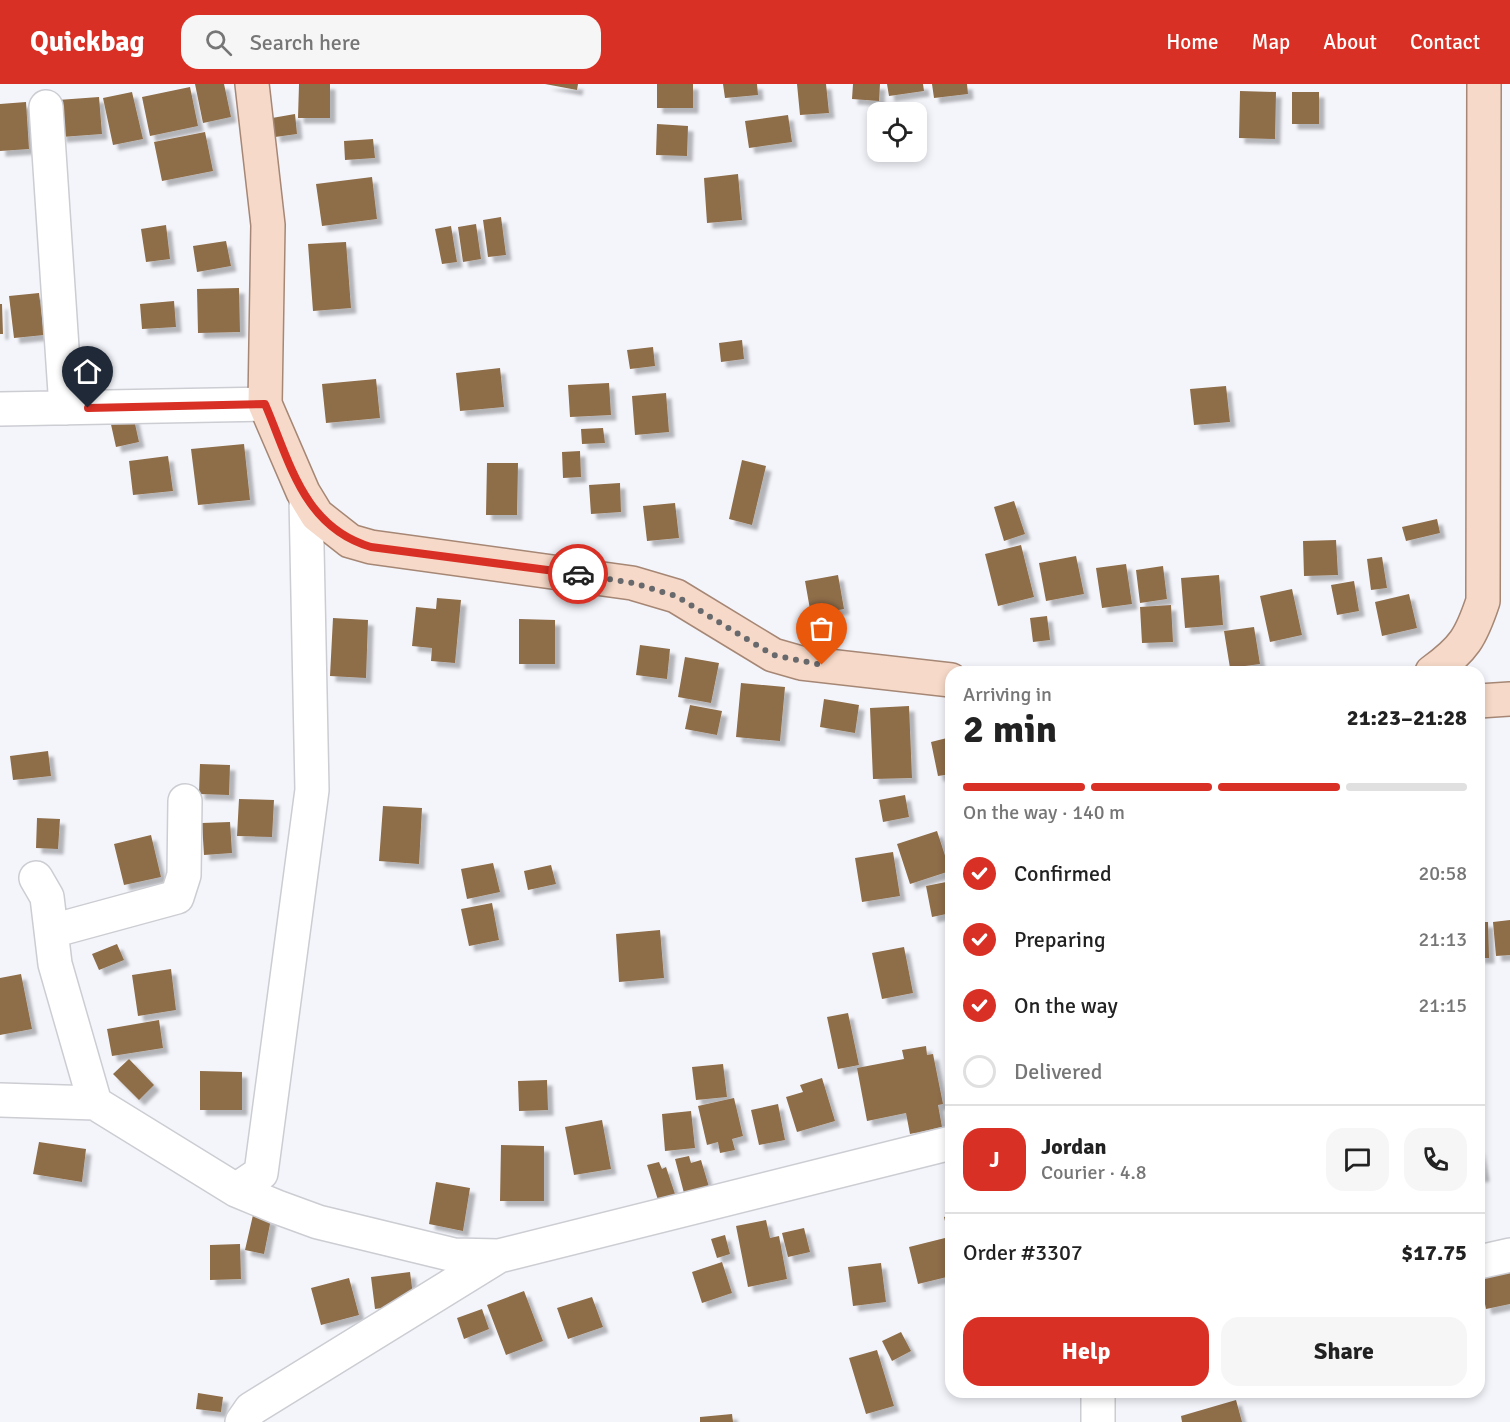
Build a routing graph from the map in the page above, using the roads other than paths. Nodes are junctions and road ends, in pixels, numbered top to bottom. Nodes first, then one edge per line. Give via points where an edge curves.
1 (252, 84) edge
2 (1484, 84) edge
3 (46, 107) dead end
4 (265, 404) junction
5 (66, 408) junction
6 (0, 409) edge
7 (306, 498) junction
8 (1440, 666) edge
9 (945, 679) edge
10 (1510, 699) edge
11 (1485, 701) edge
12 (185, 801) dead end
13 (36, 878) dead end
14 (52, 931) junction
15 (0, 1100) edge
16 (95, 1103) junction
17 (945, 1144) edge
18 (236, 1190) junction
19 (499, 1256) junction
20 (1510, 1256) edge
21 (1485, 1261) edge
22 (1098, 1398) edge
23 (242, 1422) edge
24 (1098, 1422) edge

1 - 4 main road via 268,225
2 - 8 main road via 1483,601 1471,636
3 - 5 street
4 - 5 street
4 - 7 main road
5 - 6 street
7 - 9 main road via 333,530 350,541 371,547 633,583 676,596 773,655 801,663
7 - 18 street via 312,790 261,1173
10 - 11 main road
12 - 14 street via 184,875 177,897
13 - 14 street via 47,897
14 - 16 street via 55,963
15 - 16 street
16 - 18 street
17 - 19 street
18 - 19 street via 329,1225 454,1255
19 - 23 street via 252,1409
20 - 21 street
22 - 24 street

